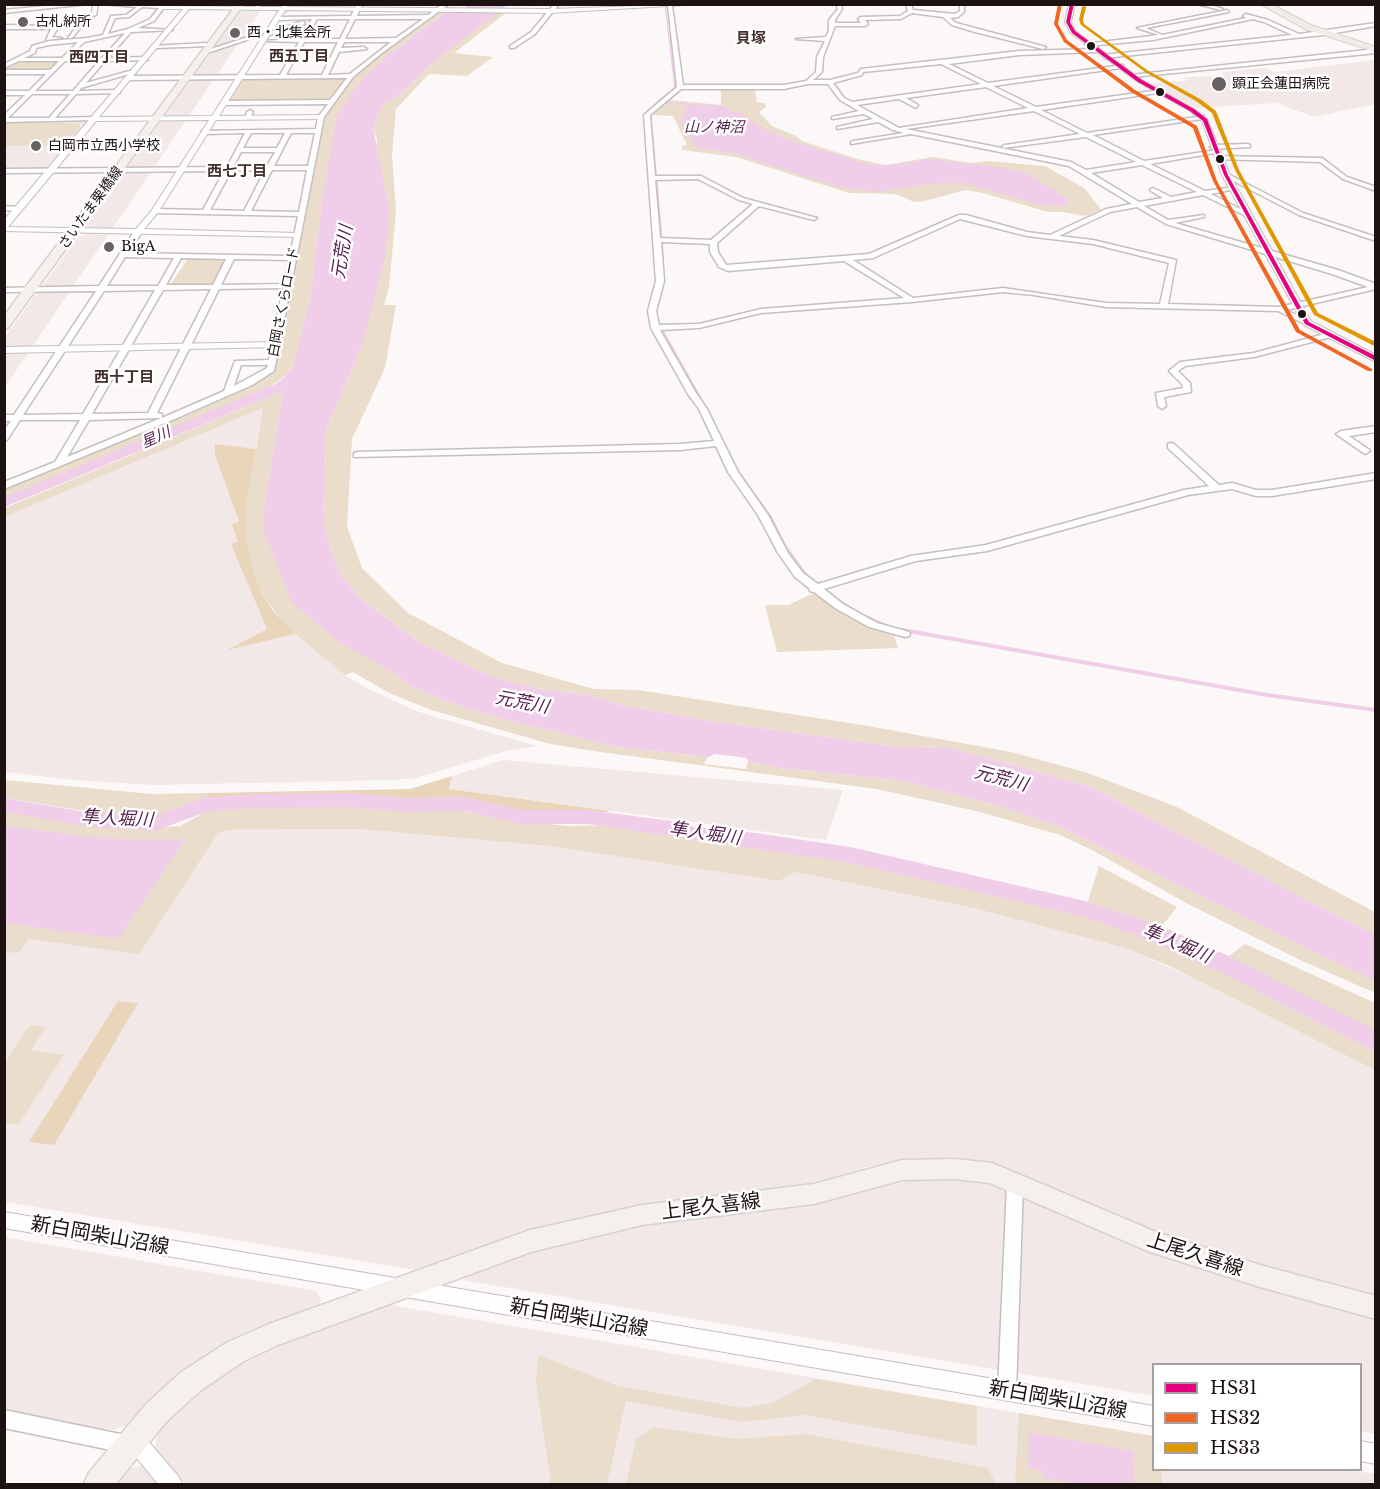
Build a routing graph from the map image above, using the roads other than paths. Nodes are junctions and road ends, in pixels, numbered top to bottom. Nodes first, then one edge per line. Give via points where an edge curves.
1 (86, 4) edge
2 (96, 4) edge
3 (104, 4) edge
4 (365, 4) edge
5 (556, 4) edge
6 (699, 4) edge
7 (838, 4) edge
8 (908, 4) edge
9 (962, 4) edge
10 (1072, 4) edge
11 (1199, 4) edge
12 (1264, 4) edge
13 (1271, 4) edge
14 (670, 5) edge
15 (61, 6) edge
16 (169, 6) edge
17 (192, 6) edge
18 (238, 6) edge
19 (259, 6) edge
20 (286, 6) edge
21 (358, 6) edge
22 (411, 6) edge
23 (444, 6) edge
24 (140, 7) junction
25 (550, 11) junction
26 (912, 11) junction
27 (4, 12) edge
28 (945, 16) junction
29 (385, 17) junction
30 (429, 17) junction
31 (279, 18) junction
32 (317, 18) junction
33 (353, 18) junction
34 (1252, 18) junction
35 (57, 22) dead end
36 (1376, 24) edge
37 (833, 25) junction
38 (4, 27) edge
39 (52, 27) junction
40 (1198, 28) junction
41 (130, 30) junction
42 (170, 30) junction
43 (1151, 31) junction
44 (1325, 33) junction
45 (105, 34) junction
46 (93, 35) dead end
47 (1164, 35) junction
48 (219, 36) junction
49 (265, 36) junction
50 (1299, 36) junction
51 (70, 37) junction
52 (799, 39) dead end
53 (828, 39) junction
54 (1177, 39) junction
55 (82, 40) junction
56 (302, 40) junction
57 (341, 40) junction
58 (376, 40) junction
59 (397, 40) junction
60 (1090, 45) junction
61 (156, 46) junction
62 (512, 47) dead end
63 (207, 48) junction
64 (364, 49) dead end
65 (337, 50) junction
66 (1376, 50) edge
67 (1057, 53) junction
68 (1105, 56) junction
69 (4, 59) edge
70 (146, 59) junction
71 (16, 60) junction
72 (63, 60) junction
73 (105, 60) junction
74 (944, 63) junction
75 (4, 66) edge
76 (1121, 66) junction
77 (52, 72) junction
78 (6, 74) edge
79 (131, 75) junction
80 (1133, 75) junction
81 (324, 76) junction
82 (351, 76) junction
83 (240, 77) junction
84 (282, 77) junction
85 (184, 78) junction
86 (808, 82) junction
87 (830, 82) junction
88 (984, 85) junction
89 (680, 87) junction
90 (75, 90) junction
91 (1157, 91) junction
92 (118, 92) junction
93 (4, 93) edge
94 (31, 93) junction
95 (61, 93) junction
96 (900, 97) junction
97 (38, 100) dead end
98 (332, 102) junction
99 (224, 103) junction
100 (276, 103) junction
101 (27, 104) dead end
102 (850, 104) junction
103 (916, 106) dead end
104 (15, 108) junction
105 (1033, 109) junction
106 (4, 111) edge
107 (863, 112) junction
108 (267, 117) junction
109 (321, 117) junction
110 (1202, 117) junction
111 (213, 118) junction
112 (834, 118) dead end
113 (95, 119) junction
114 (154, 119) junction
115 (4, 120) edge
116 (50, 120) junction
117 (877, 120) junction
118 (862, 123) junction
119 (840, 128) dead end
120 (874, 128) dead end
121 (895, 129) junction
122 (289, 131) junction
123 (319, 131) junction
124 (204, 132) junction
125 (249, 132) junction
126 (851, 134) dead end
127 (912, 134) junction
128 (1084, 135) junction
129 (866, 141) junction
130 (854, 143) dead end
131 (1248, 146) dead end
132 (994, 148) junction
133 (239, 150) junction
134 (279, 150) junction
135 (1215, 152) junction
136 (1140, 162) junction
137 (269, 168) junction
138 (311, 168) junction
139 (180, 169) junction
140 (229, 169) junction
141 (115, 170) junction
142 (4, 171) edge
143 (51, 171) junction
144 (1086, 172) junction
145 (1226, 175) junction
146 (653, 178) junction
147 (1233, 188) junction
148 (1376, 189) edge
149 (1153, 190) dead end
150 (1201, 193) junction
151 (1170, 199) junction
152 (757, 204) junction
153 (1139, 205) junction
154 (4, 208) edge
155 (19, 209) junction
156 (155, 211) junction
157 (205, 212) junction
158 (246, 213) junction
159 (301, 214) junction
160 (1248, 215) junction
161 (1202, 216) dead end
162 (814, 218) dead end
163 (1146, 220) dead end
164 (1164, 220) junction
165 (4, 228) edge
166 (70, 231) junction
167 (138, 232) junction
168 (1062, 232) junction
169 (297, 235) junction
170 (1084, 235) dead end
171 (1053, 236) junction
172 (1376, 238) edge
173 (658, 240) junction
174 (713, 242) junction
175 (1267, 251) junction
176 (123, 255) junction
177 (179, 256) junction
178 (231, 257) junction
179 (293, 258) junction
180 (847, 259) junction
181 (288, 286) junction
182 (216, 287) junction
183 (1376, 287) edge
184 (160, 288) junction
185 (102, 289) junction
186 (4, 290) edge
187 (26, 290) junction
188 (912, 300) junction
189 (1295, 304) junction
190 (1163, 307) junction
191 (1279, 309) junction
192 (4, 313) edge
193 (1307, 323) junction
194 (4, 325) edge
195 (655, 328) junction
196 (1328, 335) junction
197 (276, 345) junction
198 (186, 347) junction
199 (62, 348) junction
200 (126, 348) junction
201 (4, 350) edge
202 (1376, 359) edge
203 (272, 362) junction
204 (228, 392) junction
205 (1162, 406) dead end
206 (151, 416) junction
207 (174, 416) junction
208 (86, 417) junction
209 (4, 418) edge
210 (18, 418) junction
211 (1376, 429) edge
212 (4, 438) edge
213 (717, 443) junction
214 (1171, 446) dead end
215 (1365, 451) dead end
216 (357, 455) dead end
217 (59, 463) junction
218 (1376, 476) edge
219 (4, 486) edge
220 (1217, 488) junction
221 (814, 589) junction
222 (905, 633) dead end
223 (1015, 1184) junction
224 (4, 1220) edge
225 (399, 1288) junction
226 (1376, 1308) edge
227 (1007, 1391) junction
228 (1152, 1416) edge
229 (4, 1419) edge
230 (131, 1445) junction
231 (98, 1485) edge
232 (171, 1485) edge

1 - 15 street
2 - 51 street via 94,14 87,16
3 - 24 street
4 - 21 street
5 - 25 street
6 - 14 street
7 - 37 street via 840,9
8 - 26 street
9 - 28 street via 962,11 956,16
10 - 60 street via 1069,26
11 - 43 street via 1230,12 1140,28
12 - 44 highway
13 - 44 highway
14 - 25 street
14 - 89 street
15 - 27 street
16 - 17 street
16 - 24 street
16 - 41 street via 152,20
17 - 18 street
17 - 42 street
18 - 19 street
18 - 48 main road, さいたま栗橋線
18 - 63 main road, さいたま栗橋線
19 - 20 street
20 - 21 street
20 - 31 street
21 - 22 street
21 - 32 street
21 - 33 street
22 - 23 street
23 - 25 street
23 - 30 street, 白岡さくらロード
24 - 45 street via 127,16 113,17
25 - 62 street via 533,33
26 - 28 street
26 - 37 street via 901,17 861,20 865,24
28 - 67 street via 954,24
29 - 30 street
29 - 33 street
29 - 58 street
30 - 59 street, 白岡さくらロード
31 - 32 street
31 - 49 street
32 - 33 street
32 - 49 street
32 - 56 street
33 - 57 street
34 - 40 street
34 - 43 street via 1239,14
34 - 50 street
35 - 39 street
36 - 44 street
37 - 53 street
38 - 39 street
39 - 51 street via 55,28 48,39
40 - 47 street
40 - 54 street via 1210,32
41 - 42 street
41 - 45 street
41 - 73 street
42 - 61 street
43 - 47 street
43 - 60 street
44 - 50 street
44 - 66 highway
45 - 55 street
46 - 51 street
47 - 54 street
47 - 60 street
48 - 49 street
48 - 63 main road, さいたま栗橋線
49 - 56 street
49 - 63 street
49 - 83 street
50 - 68 street
52 - 53 street
53 - 86 street via 819,72
54 - 60 street
55 - 71 street via 34,47 33,52
55 - 72 street
56 - 57 street
56 - 84 street
57 - 58 street
57 - 65 street
58 - 59 street
59 - 82 street, 白岡さくらロード
60 - 67 street
60 - 68 street
61 - 63 street
61 - 70 street
63 - 85 main road, さいたま栗橋線
64 - 65 street
65 - 81 street
66 - 80 street
67 - 74 street
68 - 76 street
69 - 71 street
70 - 73 street
70 - 79 street
71 - 72 street
71 - 75 street
72 - 73 street
72 - 77 street
73 - 90 street
74 - 87 street via 871,69
74 - 88 street
76 - 80 street
76 - 88 street
77 - 78 street
77 - 94 street
79 - 85 street
79 - 90 street
79 - 92 street
80 - 91 street
81 - 82 street
81 - 84 street
82 - 98 street, 白岡さくらロード
83 - 84 street
83 - 85 street
83 - 99 street
85 - 114 main road, さいたま栗橋線
86 - 87 street
86 - 89 street via 784,87
87 - 102 street
88 - 96 street
88 - 105 street
89 - 146 street via 647,115
90 - 92 street
90 - 95 street
90 - 116 street
91 - 105 street
91 - 110 street
92 - 113 street
93 - 94 street
94 - 95 street
94 - 104 street
95 - 97 street
96 - 102 street
96 - 103 street
98 - 100 street
98 - 109 street, 白岡さくらロード
99 - 100 street
99 - 111 street
100 - 108 street
101 - 104 street
102 - 107 street
104 - 106 street
104 - 115 street
105 - 121 street
105 - 128 street
107 - 112 street
107 - 117 street
108 - 109 street
108 - 111 street via 230,114
109 - 123 street, 白岡さくらロード
110 - 128 street
110 - 135 street
111 - 114 street
111 - 124 street
113 - 114 street
113 - 116 street
113 - 143 street
114 - 141 main road, さいたま栗橋線
115 - 116 street
117 - 118 street
117 - 121 street
118 - 119 street
118 - 120 street
121 - 127 street
122 - 123 street
122 - 125 street
122 - 134 street
123 - 138 street, 白岡さくらロード
124 - 125 street
124 - 139 street
125 - 133 street
126 - 129 street
127 - 129 street
127 - 132 street
128 - 132 street
128 - 136 street
129 - 130 street
131 - 135 street
132 - 144 street via 1071,164
133 - 134 street
133 - 140 street
134 - 137 street
135 - 136 street
135 - 145 street
135 - 148 street via 1322,160 1345,178
136 - 144 street
136 - 150 street
137 - 138 street
137 - 140 street
137 - 158 street
138 - 159 street, 白岡さくらロード
139 - 140 street
139 - 141 street
139 - 156 street
140 - 157 street
141 - 143 street
141 - 166 main road, さいたま栗橋線
142 - 143 street
143 - 155 street
144 - 153 street
145 - 147 street
145 - 172 street via 1310,217
146 - 152 street via 699,177
146 - 173 street
147 - 150 street
147 - 160 street
149 - 151 street
150 - 151 street
150 - 160 street
151 - 153 street
152 - 162 street
152 - 174 street
153 - 164 street
153 - 168 street via 1108,210
154 - 155 street
155 - 165 street
156 - 157 street
156 - 167 street
157 - 158 street
158 - 159 street
159 - 169 street, 白岡さくらロード
160 - 175 street
161 - 164 street
163 - 164 street
164 - 175 street via 1185,230
165 - 166 street
166 - 167 street
166 - 187 main road, さいたま栗橋線
167 - 169 street
167 - 176 street
168 - 170 street
168 - 171 street
169 - 179 street, 白岡さくらロード
171 - 180 street via 1027,234 960,217 870,256
171 - 190 street via 1173,262
173 - 174 street
173 - 195 street via 660,281 652,311
174 - 180 street via 714,252 728,269
175 - 183 street
175 - 189 street
176 - 177 street
176 - 185 street
177 - 178 street
177 - 184 street
178 - 179 street
178 - 182 street
179 - 181 street, 白岡さくらロード
180 - 188 street
181 - 182 street
181 - 197 street, 白岡さくらロード
182 - 184 street
182 - 198 street
183 - 189 street
184 - 185 street
184 - 200 street
185 - 187 street
185 - 199 street
186 - 187 street
187 - 192 main road, さいたま栗橋線
187 - 194 main road, さいたま栗橋線
188 - 190 street via 1003,290 1106,305
188 - 195 street via 761,311 699,326
189 - 191 street
189 - 193 street
190 - 191 street
191 - 193 street
193 - 196 street
195 - 213 street via 703,410
196 - 202 street
196 - 205 street via 1254,355 1183,364 1173,371 1188,390 1159,394
197 - 198 street
197 - 203 street, 白岡さくらロード
198 - 200 street
198 - 206 street
199 - 200 street
199 - 201 street
199 - 210 street
200 - 208 street
203 - 204 street, 白岡さくらロード via 271,369
203 - 204 street via 238,363
204 - 207 street, 白岡さくらロード
206 - 207 street
206 - 208 street
207 - 217 street, 白岡さくらロード
208 - 210 street
208 - 217 street
209 - 210 street
210 - 212 street
211 - 215 street via 1341,434
213 - 216 street
213 - 221 street via 783,553
214 - 220 street
217 - 219 street, 白岡さくらロード
218 - 220 street via 1272,493 1232,486
220 - 221 street via 1154,500 987,548 915,558
221 - 222 street via 873,625
223 - 225 main road, 上尾久喜線 via 992,1173 955,1168 902,1170 814,1194 642,1215 530,1241
223 - 226 main road, 上尾久喜線 via 1150,1241
223 - 227 street
224 - 225 street, 新白岡柴山沼線
225 - 227 street, 新白岡柴山沼線
225 - 230 main road, 上尾久喜線 via 235,1352 156,1413
227 - 228 street, 新白岡柴山沼線
229 - 230 street
230 - 231 main road, 上尾久喜線
230 - 232 street via 142,1449

